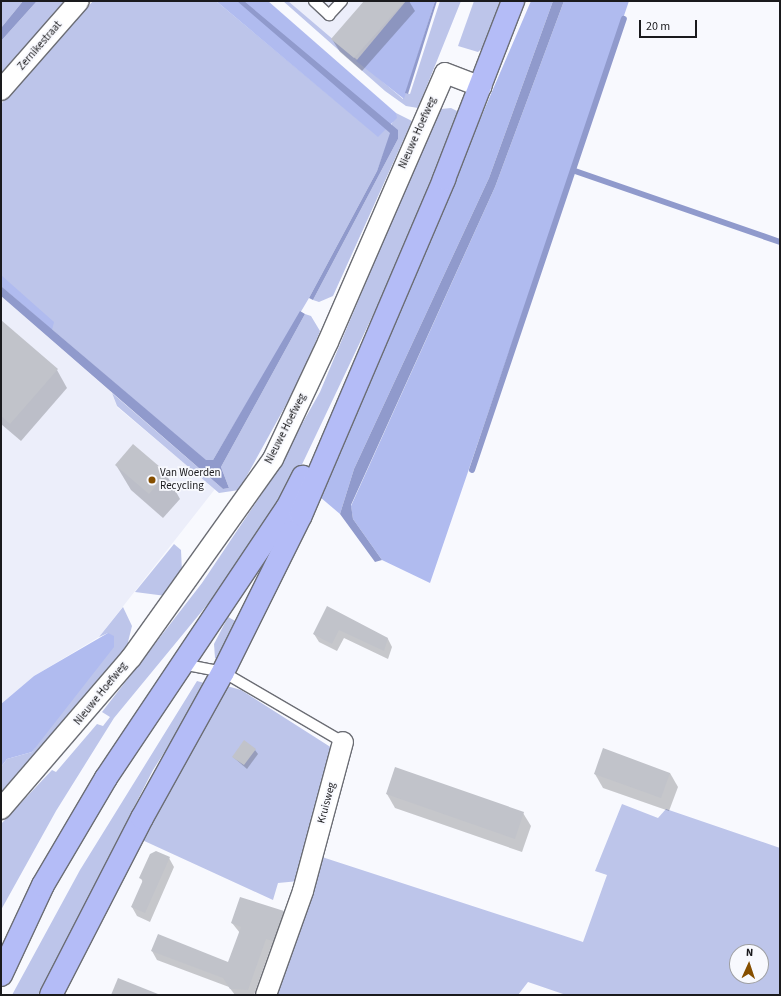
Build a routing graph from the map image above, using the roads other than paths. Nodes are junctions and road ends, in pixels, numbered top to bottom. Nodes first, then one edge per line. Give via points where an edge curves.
1 (79, 1) edge
2 (314, 1) edge
3 (342, 1) edge
4 (513, 1) edge
5 (481, 87) junction
6 (1, 90) edge
7 (364, 367) junction
8 (182, 664) junction
9 (223, 672) junction
10 (344, 742) joint
11 (1, 809) edge
12 (1, 975) edge
13 (51, 995) edge
14 (266, 995) edge

1 - 6 street, Zernikestraat
2 - 3 lane via 329,15
4 - 5 main road
5 - 7 main road
5 - 11 street, Nieuwe Hoefweg via 445,73 328,342 273,459 195,573 92,706
7 - 8 main road via 287,508
7 - 9 main road via 301,515
8 - 9 lane, Kruisweg
8 - 12 main road via 106,778 43,885
9 - 10 lane, Kruisweg
9 - 13 main road via 142,818
10 - 14 street, Kruisweg via 303,891

